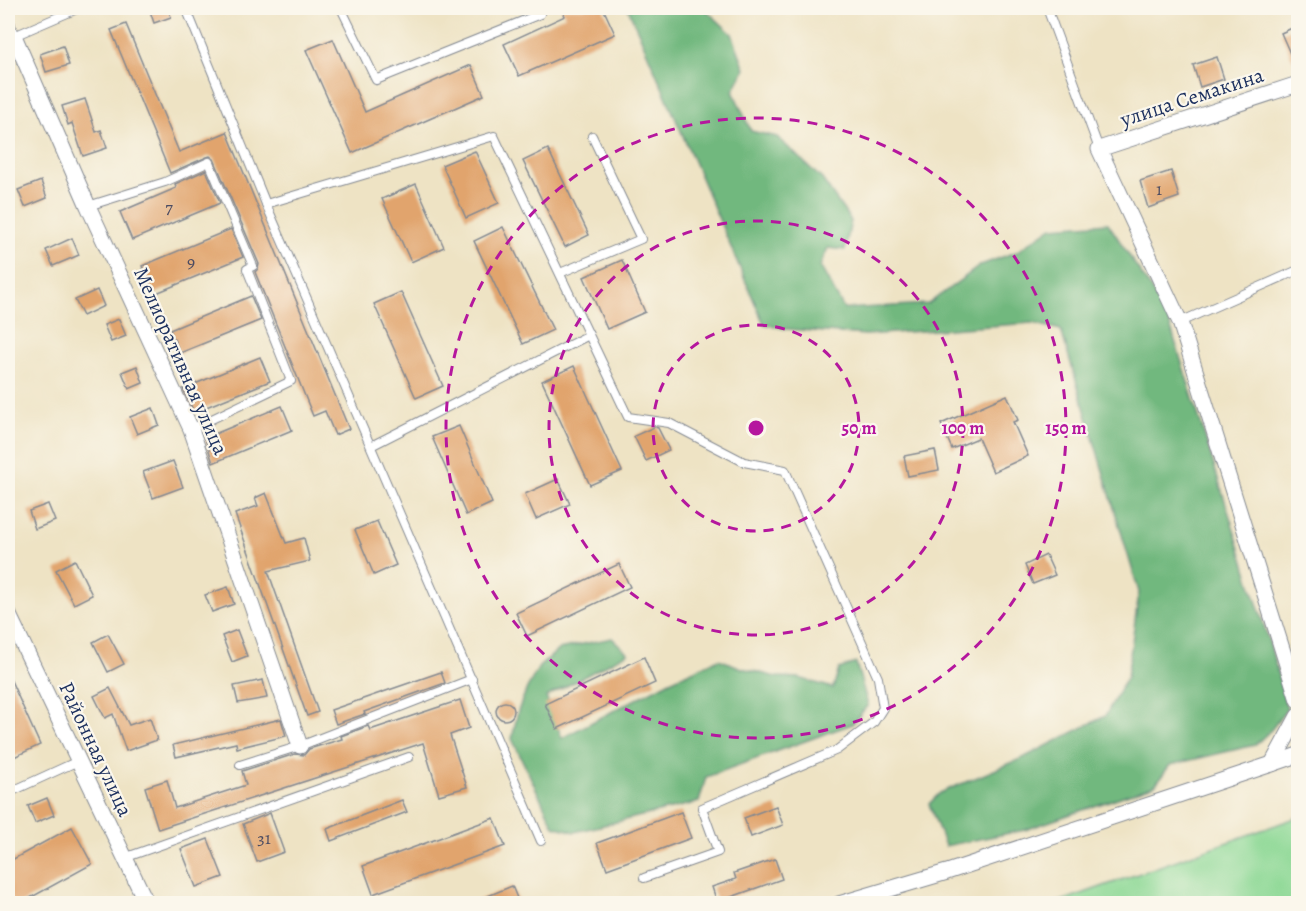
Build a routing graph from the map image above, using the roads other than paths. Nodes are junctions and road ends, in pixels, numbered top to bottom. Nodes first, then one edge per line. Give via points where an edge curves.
1 (79, 8) edge
2 (186, 8) edge
3 (341, 8) edge
4 (537, 8) edge
5 (1047, 8) edge
6 (9, 18) edge
7 (11, 37) edge
8 (1299, 84) edge
9 (592, 136) dead end
10 (1099, 149) junction
11 (266, 204) junction
12 (88, 206) junction
13 (1299, 270) edge
14 (560, 273) junction
15 (1180, 322) junction
16 (589, 335) junction
17 (191, 429) junction
18 (371, 446) junction
19 (8, 613) edge
20 (472, 679) junction
21 (1299, 700) edge
22 (1299, 716) edge
23 (300, 746) junction
24 (1299, 755) edge
25 (409, 757) dead end
26 (78, 761) junction
27 (1272, 764) junction
28 (240, 765) dead end
29 (8, 793) edge
30 (542, 841) dead end
31 (124, 858) junction
32 (644, 879) dead end
33 (147, 903) edge
34 (839, 903) edge

1 - 7 lane
2 - 11 lane
3 - 4 lane via 376,80 540,14
5 - 10 lane
6 - 7 lane
7 - 12 street, Мелиоративная улица
8 - 10 street, улица Семакина
9 - 14 lane via 641,239
10 - 15 street
11 - 14 lane via 494,136
11 - 18 lane
12 - 17 street, Мелиоративная улица
12 - 17 lane via 165,182 209,162 253,266 247,269 291,381
13 - 15 lane
14 - 16 lane
15 - 21 street
16 - 18 lane
16 - 32 lane via 628,417 669,423 744,462 785,470 878,678 883,708 874,722 837,750 702,808 717,852
17 - 23 street, Мелиоративная улица
18 - 20 lane
19 - 26 street, Районная улица
20 - 23 lane
20 - 30 lane
22 - 27 street
23 - 28 lane
24 - 27 street
25 - 31 lane
26 - 29 lane
26 - 31 street, Районная улица
27 - 34 street via 947,872
31 - 33 street, Районная улица

